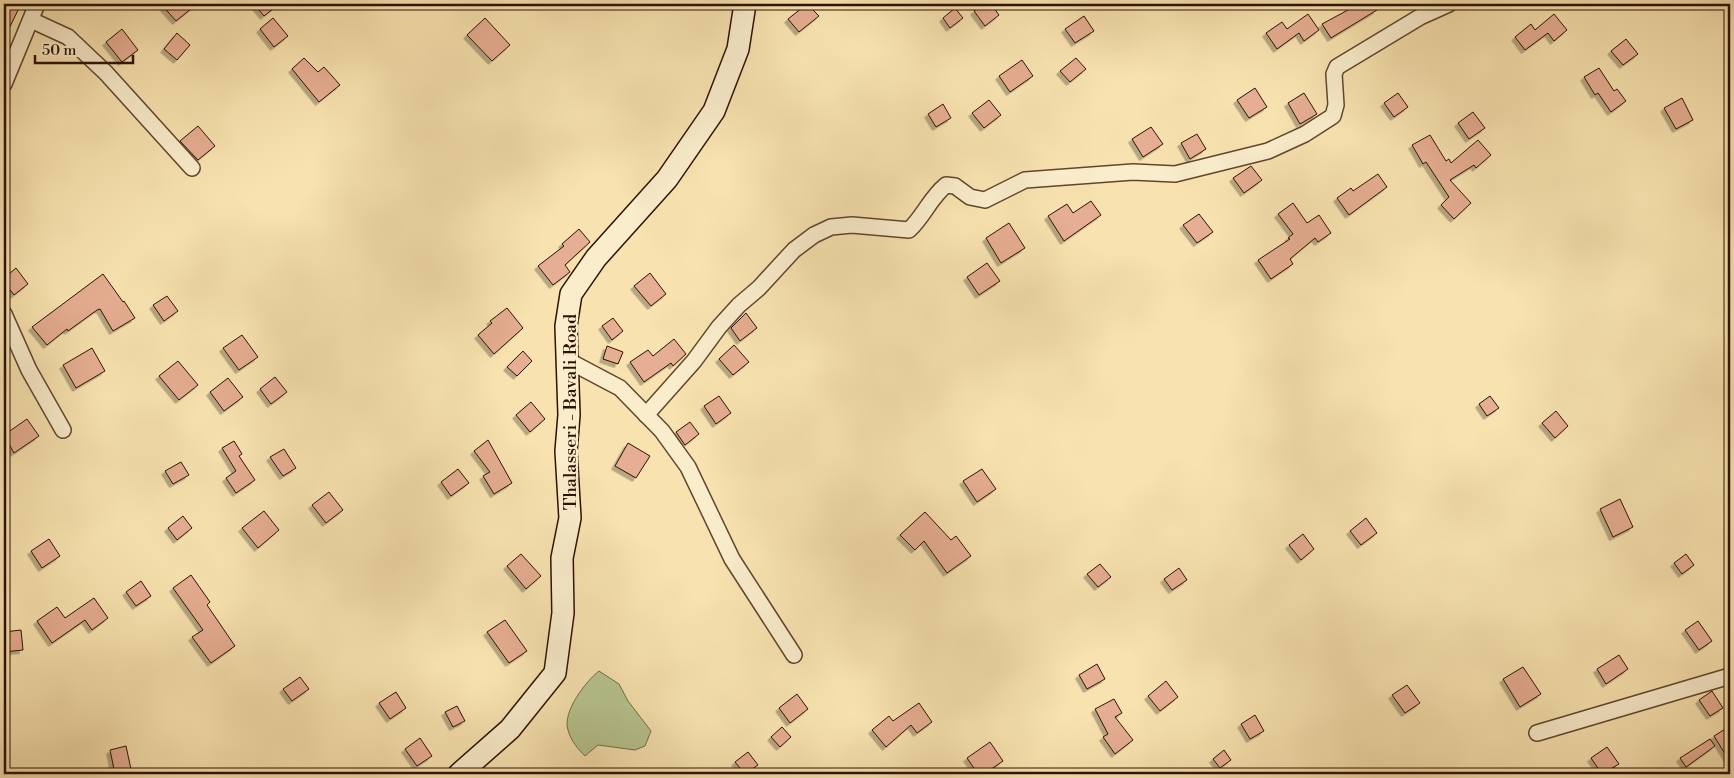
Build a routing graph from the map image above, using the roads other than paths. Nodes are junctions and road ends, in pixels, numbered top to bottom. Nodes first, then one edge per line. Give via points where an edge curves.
1 (37, 4) edge
2 (745, 4) edge
3 (1449, 4) edge
4 (31, 20) junction
5 (4, 84) edge
6 (192, 168) dead end
7 (4, 314) edge
8 (567, 360) junction
9 (646, 415) junction
10 (63, 430) dead end
11 (794, 655) dead end
12 (1730, 676) edge
13 (1537, 733) dead end
14 (459, 774) edge

1 - 4 street
2 - 8 main road, Thalasseri - Bavali Road via 738,49 714,111 667,179 596,258 571,294 566,326
3 - 9 street via 1420,17 1337,67 1333,116 1305,134 1268,151 1175,174 1133,172 1025,180 985,200 970,197 955,186 946,186 936,193 920,220 909,230 852,225 831,227 814,235 794,250 739,305
4 - 5 street
4 - 6 street via 68,37 106,73
7 - 10 street via 29,370
8 - 9 street via 620,388
8 - 14 main road, Thalasseri - Bavali Road via 569,415 566,452 570,518 562,558 563,613 554,673 510,729
9 - 11 street via 688,467 732,559
12 - 13 street

